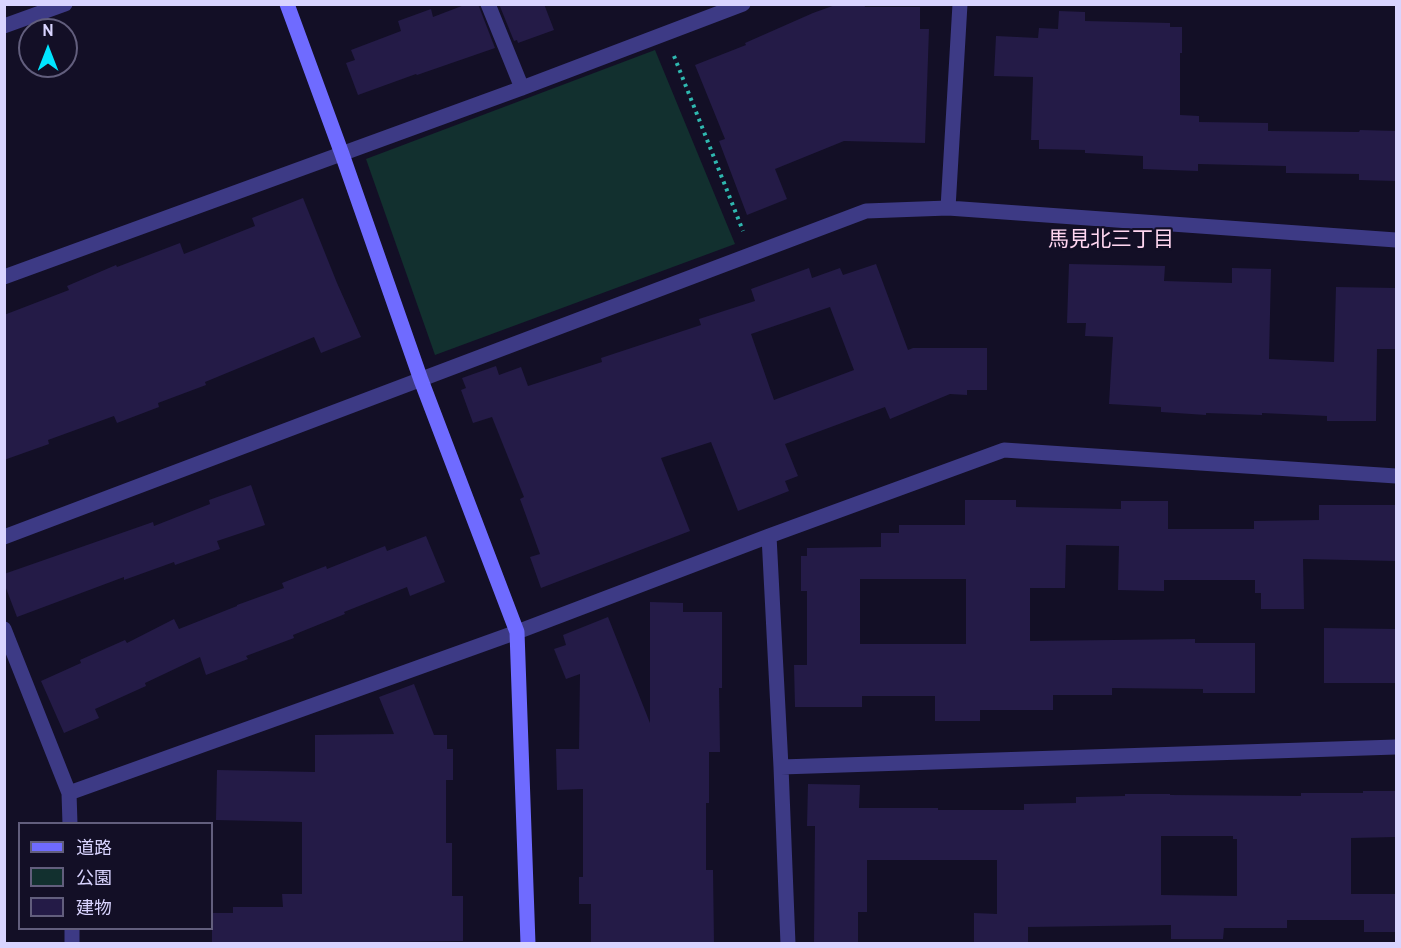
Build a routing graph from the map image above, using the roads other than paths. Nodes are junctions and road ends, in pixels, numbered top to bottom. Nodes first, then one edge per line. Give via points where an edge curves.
1 (65, 4) edge
2 (287, 4) edge
3 (488, 4) edge
4 (743, 4) edge
5 (960, 4) edge
6 (4, 26) edge
7 (522, 88) junction
8 (342, 154) junction
9 (948, 208) junction
10 (1396, 240) edge
11 (4, 277) edge
12 (421, 380) junction
13 (1396, 476) edge
14 (769, 536) junction
15 (4, 537) edge
16 (4, 629) edge
17 (518, 632) junction
18 (1396, 747) edge
19 (781, 767) junction
20 (69, 793) junction
21 (70, 822) edge
22 (528, 944) edge
23 (788, 944) edge

1 - 6 street
2 - 8 street
3 - 7 street
4 - 7 street
5 - 9 street
7 - 8 street
8 - 11 street
8 - 12 street
9 - 10 street
9 - 12 street via 866,211
12 - 15 street
12 - 17 street
13 - 14 street via 1004,450
14 - 17 street
14 - 19 street
16 - 20 street
17 - 20 street
17 - 22 street
18 - 19 street
19 - 23 street
20 - 21 street

